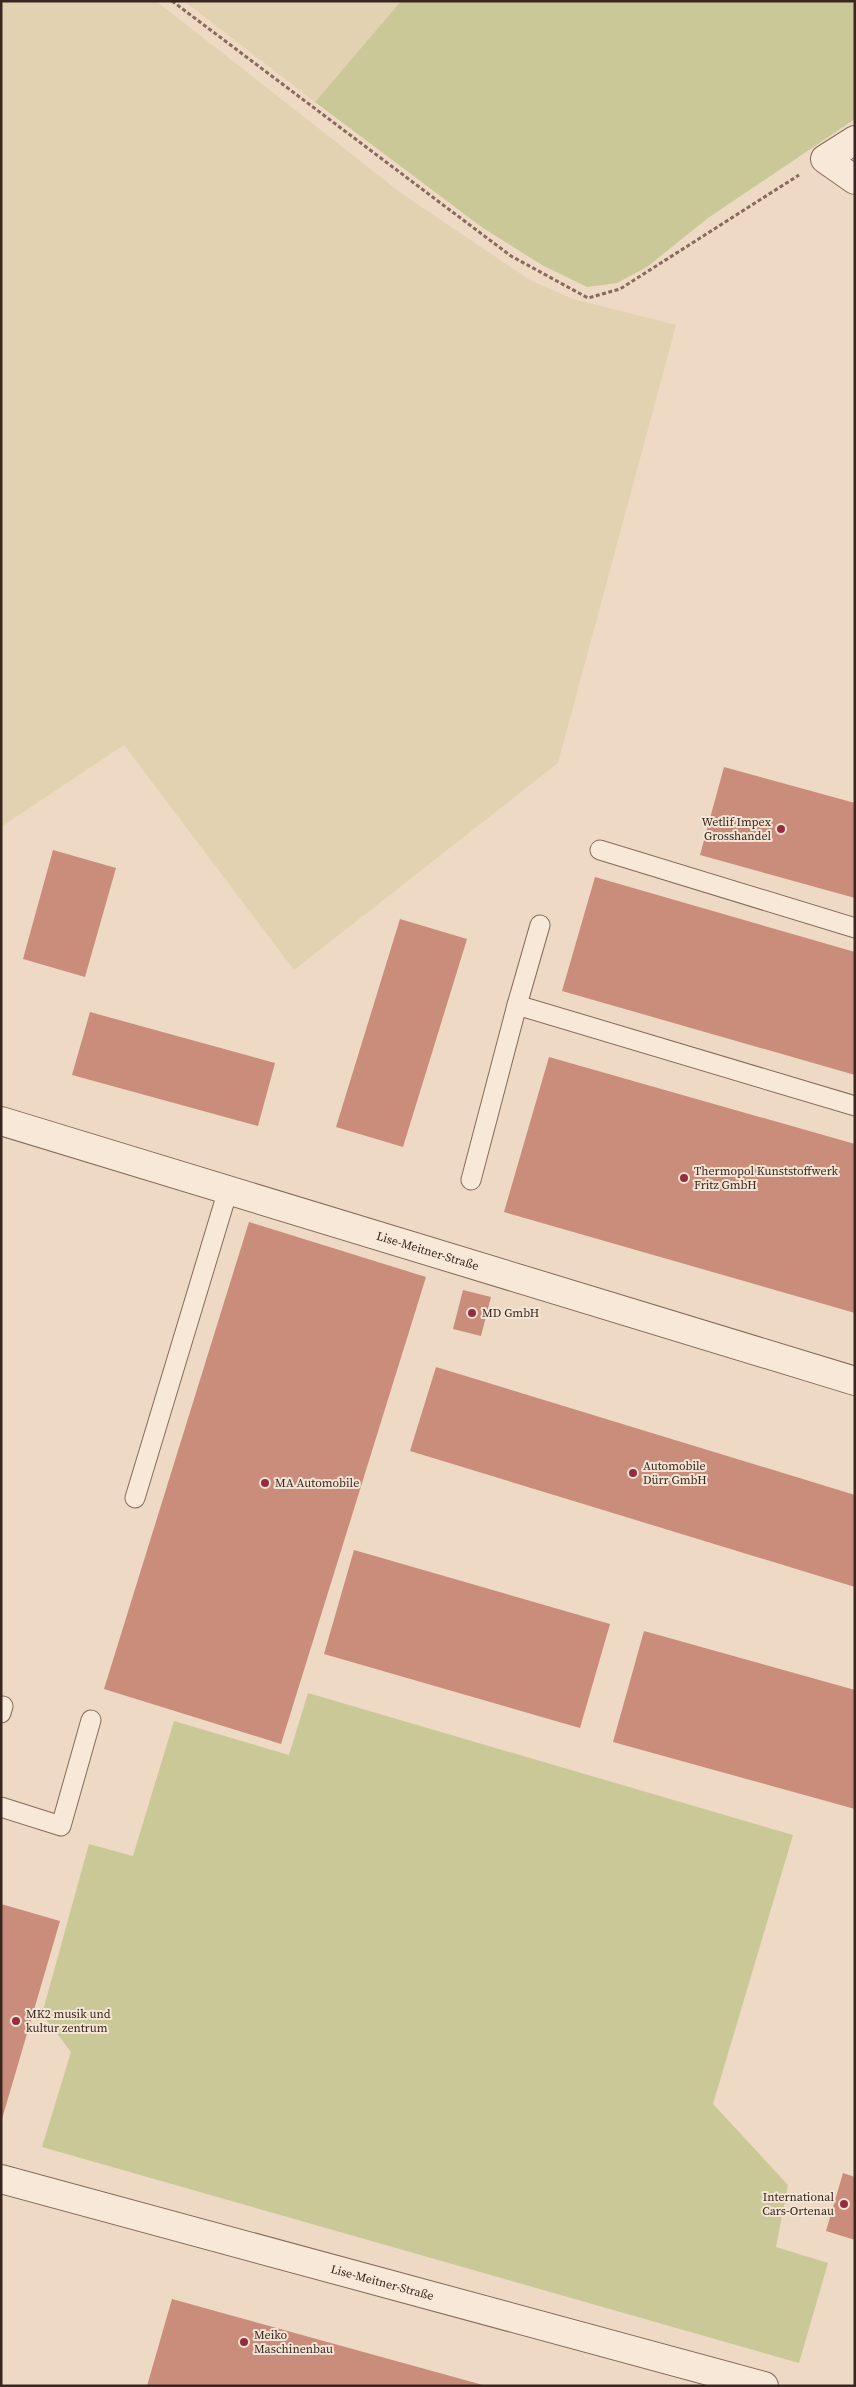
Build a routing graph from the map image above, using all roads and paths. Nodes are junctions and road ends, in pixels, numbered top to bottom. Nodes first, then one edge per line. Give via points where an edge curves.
1 (172, 1) edge
2 (855, 140) edge
3 (825, 159) junction
4 (855, 180) edge
5 (600, 850) dead end
6 (540, 925) dead end
7 (855, 928) edge
8 (517, 1005) junction
9 (855, 1106) edge
10 (1, 1121) edge
11 (471, 1180) dead end
12 (228, 1190) junction
13 (855, 1381) edge
14 (135, 1498) dead end
15 (91, 1720) dead end
16 (1, 1807) edge
17 (1, 2179) edge
18 (764, 2386) edge

1 - 3 path via 511,256 588,298 620,289
2 - 3 street
3 - 4 street
5 - 7 lane
6 - 8 lane
8 - 9 lane
8 - 11 lane
10 - 12 street, Lise-Meitner-Straße
12 - 13 street, Lise-Meitner-Straße
12 - 14 lane
15 - 16 lane via 61,1826
17 - 18 street, Lise-Meitner-Straße

